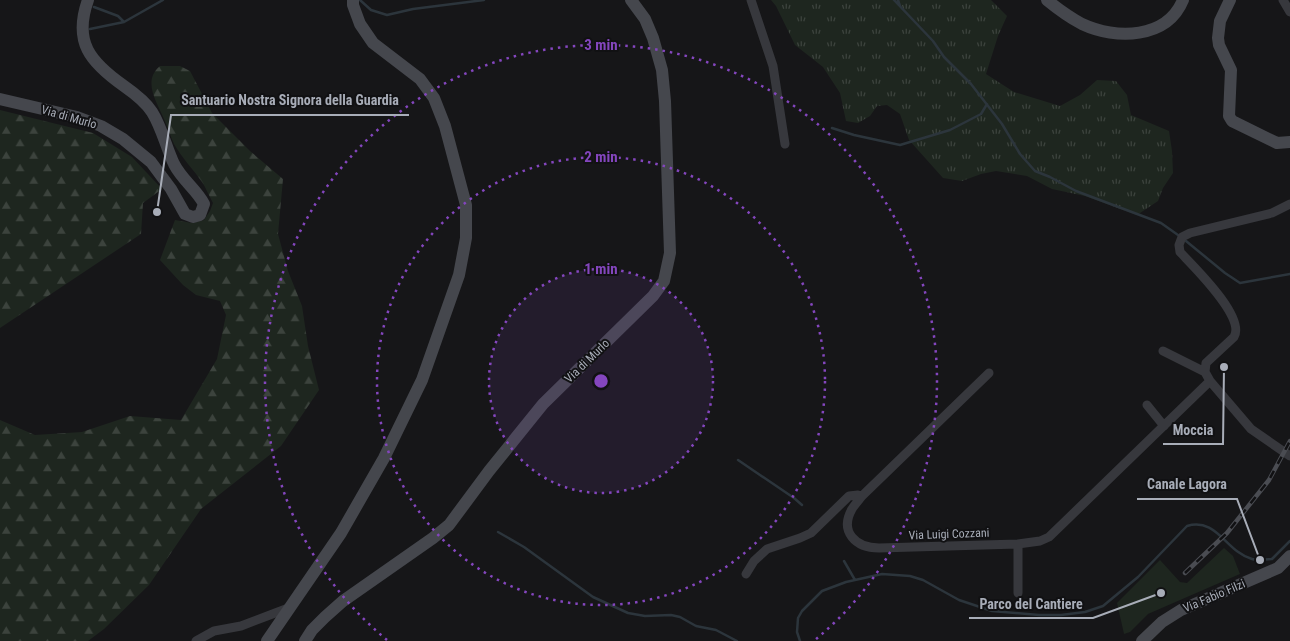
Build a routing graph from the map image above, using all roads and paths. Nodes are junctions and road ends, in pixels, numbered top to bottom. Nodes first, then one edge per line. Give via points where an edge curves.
1 (88, 0) edge
2 (353, 0) edge
3 (631, 0) edge
4 (751, 0) edge
5 (1047, 0) edge
6 (1183, 0) edge
7 (1230, 0) edge
8 (1283, 0) edge
9 (1290, 12) edge
10 (0, 99) edge
11 (1290, 142) edge
12 (785, 144) dead end
13 (1290, 204) edge
14 (1163, 351) dead end
15 (1205, 372) junction
16 (989, 373) dead end
17 (1210, 381) junction
18 (1147, 405) dead end
19 (1164, 426) junction
20 (1290, 456) edge
21 (862, 496) junction
22 (1018, 544) junction
23 (1290, 556) edge
24 (746, 574) dead end
25 (1018, 593) dead end
26 (291, 607) junction
27 (196, 641) edge
28 (267, 641) edge
29 (305, 641) edge
30 (1142, 641) edge

1 - 10 street, Via di Murlo via 82,28 86,48 97,64 152,111 174,163 204,204 200,215 189,217 151,162 101,126
2 - 26 street via 356,14 373,43 420,79 434,98 445,126 466,205 466,238 459,275 422,380 388,450 340,533
3 - 29 street, Via di Murlo via 645,19 662,70 670,236 669,262 662,285 543,404 449,525 343,601 312,630
4 - 12 street via 773,66
5 - 6 street via 1084,25 1118,34 1149,30 1165,23 1175,15
7 - 11 street via 1220,21 1218,38 1218,46 1231,70 1229,116 1232,121 1276,143
8 - 9 street
13 - 15 street via 1272,212 1186,234 1180,240 1180,252 1228,307 1237,325 1234,337 1206,363
14 - 15 street
15 - 17 street
16 - 21 street, Via Luigi Cozzani
17 - 19 street, Via Luigi Cozzani
17 - 20 street via 1251,429
18 - 19 street
19 - 22 street, Via Luigi Cozzani via 1049,537
21 - 22 street, Via Luigi Cozzani via 852,509 848,524 853,540 868,548
21 - 24 street via 849,496 811,533 767,549
22 - 25 street
23 - 30 street, Via Fabio Filzi via 1273,570 1170,616
26 - 27 street
26 - 28 street

